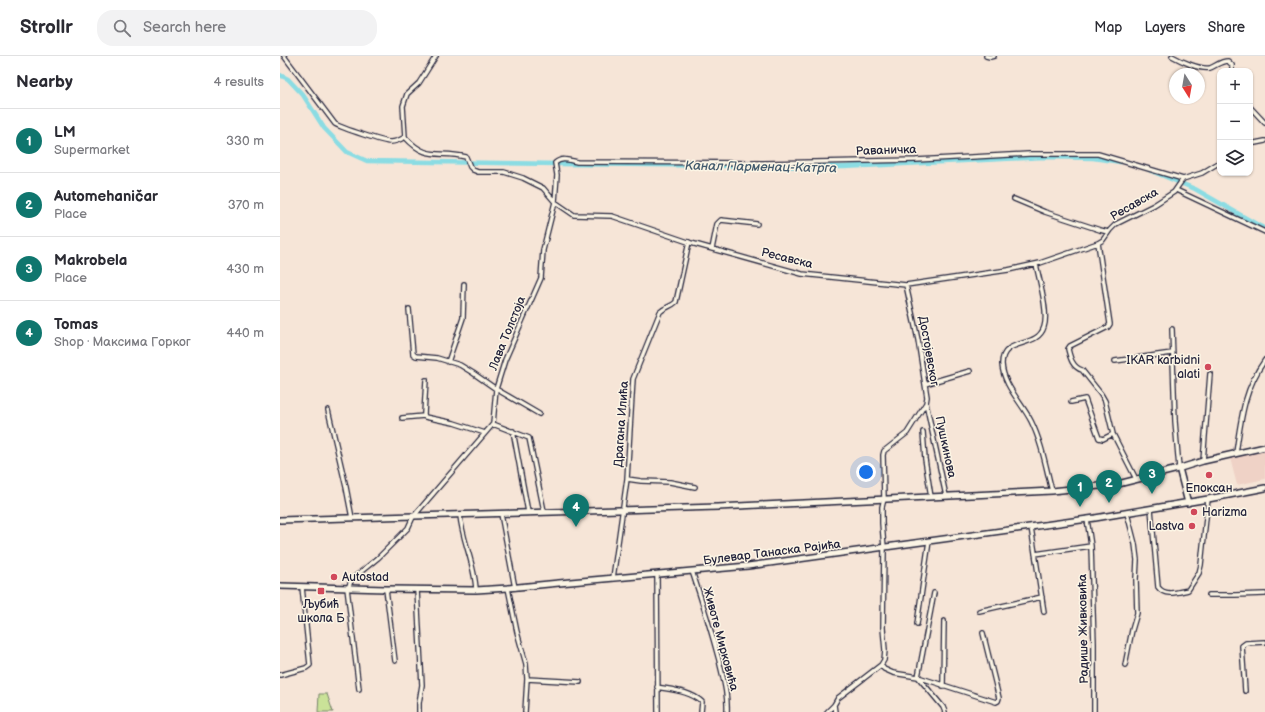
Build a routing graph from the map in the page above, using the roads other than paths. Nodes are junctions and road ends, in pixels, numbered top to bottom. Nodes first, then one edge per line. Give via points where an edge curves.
1 (284, 56) edge
2 (436, 56) edge
3 (986, 56) edge
4 (994, 56) edge
5 (1172, 56) edge
6 (1232, 68) edge
7 (1253, 110) edge
8 (1265, 123) edge
9 (405, 137) junction
10 (1265, 141) edge
11 (1253, 143) edge
12 (1217, 164) edge
13 (1182, 180) junction
14 (1177, 188) junction
15 (1014, 199) dead end
16 (555, 202) junction
17 (757, 224) dead end
18 (1108, 232) junction
19 (1265, 232) edge
20 (689, 242) junction
21 (1098, 243) junction
22 (712, 248) junction
23 (1036, 264) junction
24 (464, 284) dead end
25 (906, 285) junction
26 (409, 309) dead end
27 (1172, 329) dead end
28 (1172, 353) junction
29 (1265, 360) edge
30 (1115, 361) dead end
31 (448, 362) junction
32 (970, 371) dead end
33 (1210, 374) dead end
34 (426, 380) dead end
35 (926, 384) junction
36 (496, 389) junction
37 (1071, 402) dead end
38 (926, 403) junction
39 (328, 410) dead end
40 (539, 414) dead end
41 (424, 416) junction
42 (402, 418) dead end
43 (493, 424) junction
44 (513, 431) junction
45 (923, 432) dead end
46 (485, 433) junction
47 (1114, 434) junction
48 (1265, 447) edge
49 (1236, 453) junction
50 (1203, 461) junction
51 (1179, 468) junction
52 (627, 479) junction
53 (1136, 479) junction
54 (695, 487) dead end
55 (1265, 488) edge
56 (1052, 491) junction
57 (946, 496) junction
58 (931, 497) junction
59 (884, 499) junction
60 (1208, 499) junction
61 (1188, 503) junction
62 (623, 509) junction
63 (1151, 509) junction
64 (544, 511) junction
65 (528, 512) junction
66 (1127, 513) junction
67 (500, 514) junction
68 (460, 515) junction
69 (413, 517) junction
70 (352, 518) junction
71 (1087, 519) junction
72 (280, 520) edge
73 (1031, 527) junction
74 (929, 541) junction
75 (1091, 546) junction
76 (884, 548) junction
77 (1035, 554) junction
78 (692, 571) junction
79 (657, 574) junction
80 (613, 578) junction
81 (280, 586) edge
82 (302, 586) junction
83 (348, 588) junction
84 (508, 588) junction
85 (514, 588) junction
86 (386, 589) junction
87 (417, 590) junction
88 (476, 590) junction
89 (934, 593) dead end
90 (1265, 594) edge
91 (1209, 595) dead end
92 (1042, 597) junction
93 (980, 611) dead end
94 (1044, 612) dead end
95 (944, 621) dead end
96 (917, 624) dead end
97 (983, 633) dead end
98 (1265, 642) edge
99 (395, 661) dead end
100 (881, 665) junction
101 (1125, 665) dead end
102 (280, 675) edge
103 (528, 678) junction
104 (918, 678) junction
105 (580, 682) dead end
106 (943, 686) junction
107 (657, 687) junction
108 (359, 689) dead end
109 (1245, 691) dead end
110 (834, 705) junction
111 (419, 712) edge
112 (525, 712) edge
113 (658, 712) edge
114 (701, 712) edge
115 (727, 712) edge
116 (827, 712) edge
117 (835, 712) edge
118 (946, 712) edge
119 (1094, 712) edge

1 - 9 street via 335,124 388,142 398,142
2 - 9 street via 419,83 407,94 403,106
3 - 4 street
5 - 6 street via 1208,68 1228,61
7 - 8 street
9 - 16 street, Ресавска via 414,147 429,154 466,157 470,167 478,172 504,172 523,178 543,188
10 - 11 street
12 - 13 street via 1202,173
13 - 14 street
13 - 16 street, Раваничка via 1098,154 764,163 577,162 559,159 555,164
14 - 18 street, Ресавска via 1154,205 1120,221
14 - 19 street
15 - 18 street
16 - 20 street, Ресавска via 574,215 612,216
16 - 36 street, Лава Толстоја via 543,250 541,278 505,360
17 - 22 street via 721,220 717,224
18 - 21 street, Ресавска
20 - 22 street, Ресавска
20 - 52 street, Драгана Илића via 676,302 660,312 633,379
21 - 23 street, Ресавска
21 - 47 street via 1110,324 1068,349 1074,364 1082,370 1105,401
22 - 25 street, Ресавска via 802,274
23 - 25 street, Ресавска
23 - 56 street via 1046,316 1045,325 1038,337 1006,350 1002,364 1005,377 1031,421 1043,452
24 - 31 street via 463,318
25 - 35 street, Достојевског
26 - 31 street via 413,354
27 - 28 street
28 - 30 street
28 - 51 street
29 - 49 street via 1252,380 1244,401
31 - 36 street via 460,365
32 - 35 street
33 - 50 street
34 - 41 street
35 - 38 street, Достојевског
36 - 40 street
36 - 43 street, Лава Толстоја
37 - 47 street via 1085,399 1100,438
38 - 57 street, Пушкинова
38 - 59 street, Достојевског via 907,433 884,451
39 - 70 street
41 - 42 street
41 - 46 street
43 - 44 street
43 - 46 street
44 - 64 street via 529,438
44 - 65 street
45 - 58 street
46 - 69 street
47 - 53 street
48 - 49 street
49 - 50 street
50 - 51 street
51 - 53 street
51 - 61 street
52 - 54 street via 670,482
52 - 62 street, Драгана Илића
53 - 56 street
55 - 60 street, Булевар Танаска Рајића
56 - 57 street
57 - 58 street
58 - 59 street
59 - 62 street
59 - 76 street, Достојевског
60 - 61 street, Булевар Танаска Рајића
60 - 63 street via 1199,573 1188,590 1173,593 1161,592 1158,587
61 - 63 street, Булевар Танаска Рајића
62 - 64 street
62 - 80 street
63 - 66 street, Булевар Танаска Рајића
64 - 65 street
65 - 67 street
66 - 71 street, Булевар Танаска Рајића
66 - 101 street via 1135,544 1137,613
67 - 68 street
67 - 85 street
68 - 69 street
68 - 88 street via 476,580
69 - 70 street
69 - 83 street via 408,528 352,579
70 - 72 street
71 - 73 street, Булевар Танаска Рајића
71 - 75 street, Радише Живковића
73 - 74 street, Булевар Танаска Рајића
73 - 77 street
74 - 76 street, Булевар Танаска Рајића
74 - 96 street
75 - 77 street
75 - 119 street, Радише Живковића
76 - 78 street, Булевар Танаска Рајића via 754,566
76 - 100 street, Достојевског via 885,650
77 - 92 street
78 - 79 street, Булевар Танаска Рајића
78 - 115 street, Животе Мирковића via 709,622 724,681
79 - 80 street, Булевар Танаска Рајића
79 - 107 street
80 - 85 street, Булевар Танаска Рајића
81 - 82 street, Булевар Танаска Рајића
82 - 83 street, Булевар Танаска Рајића
82 - 102 street via 310,665
83 - 86 street, Булевар Танаска Рајића
83 - 108 street
84 - 85 street, Булевар Танаска Рајића
84 - 88 street, Булевар Танаска Рајића
84 - 103 street
86 - 87 street, Булевар Танаска Рајића
86 - 99 street
87 - 88 street, Булевар Танаска Рајића
87 - 111 street via 422,685
89 - 104 street
90 - 91 street
92 - 93 street
92 - 94 street
95 - 106 street
97 - 106 street via 999,700 996,702
98 - 109 street via 1242,645
100 - 104 street via 893,673
100 - 110 street via 838,698
103 - 105 street
103 - 112 street
104 - 106 street
104 - 118 street
107 - 113 street
107 - 114 street via 696,697 702,702
110 - 116 street
110 - 117 street

